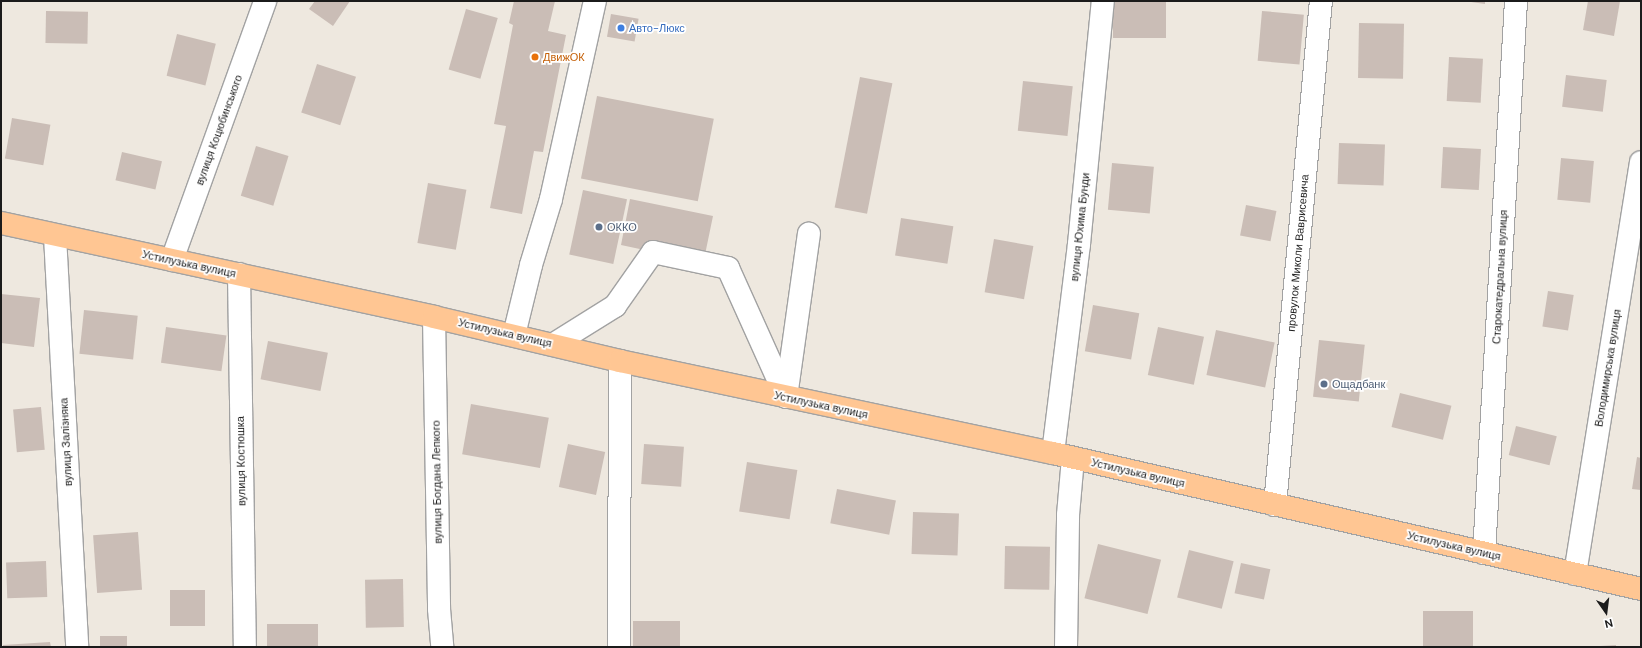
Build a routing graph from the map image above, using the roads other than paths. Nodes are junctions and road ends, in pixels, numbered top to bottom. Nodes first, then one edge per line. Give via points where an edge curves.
1 (265, 1) edge
2 (595, 1) edge
3 (1103, 1) edge
4 (1320, 1) edge
5 (1516, 1) edge
6 (1641, 162) edge
7 (1, 223) edge
8 (809, 234) dead end
9 (55, 236) junction
10 (172, 260) junction
11 (239, 274) junction
12 (434, 317) junction
13 (514, 335) junction
14 (554, 344) junction
15 (620, 361) junction
16 (786, 397) junction
17 (1063, 456) junction
18 (1275, 504) junction
19 (1484, 553) junction
20 (1575, 574) junction
21 (1641, 589) edge
22 (77, 647) edge
23 (245, 647) edge
24 (442, 647) edge
25 (619, 647) edge
26 (1066, 647) edge

1 - 10 street, вулиця Коцюбинського
2 - 13 street via 551,199
3 - 17 street, вулиця Юхима Бунди via 1079,244
4 - 18 street, провулок Миколи Ваврисевича
5 - 19 street, Старокатедральна вулиця
6 - 20 street, Володимирська вулиця
7 - 9 main road, Устилузька вулиця
8 - 16 street
9 - 10 main road, Устилузька вулиця
9 - 22 street, вулиця Залізняка
10 - 11 main road, Устилузька вулиця
11 - 12 main road, Устилузька вулиця
11 - 23 street, вулиця Костюшка
12 - 13 main road, Устилузька вулиця
12 - 24 street, вулиця Богдана Лепкого via 439,609
13 - 14 main road, Устилузька вулиця
14 - 15 main road, Устилузька вулиця
14 - 16 street via 615,306 653,252 728,268
15 - 16 main road, Устилузька вулиця
15 - 25 street
16 - 17 main road, Устилузька вулиця
17 - 18 main road, Устилузька вулиця
17 - 26 street, вулиця Юхима Бунди via 1068,515
18 - 19 main road, Устилузька вулиця
19 - 20 main road, Устилузька вулиця
20 - 21 main road, Устилузька вулиця

